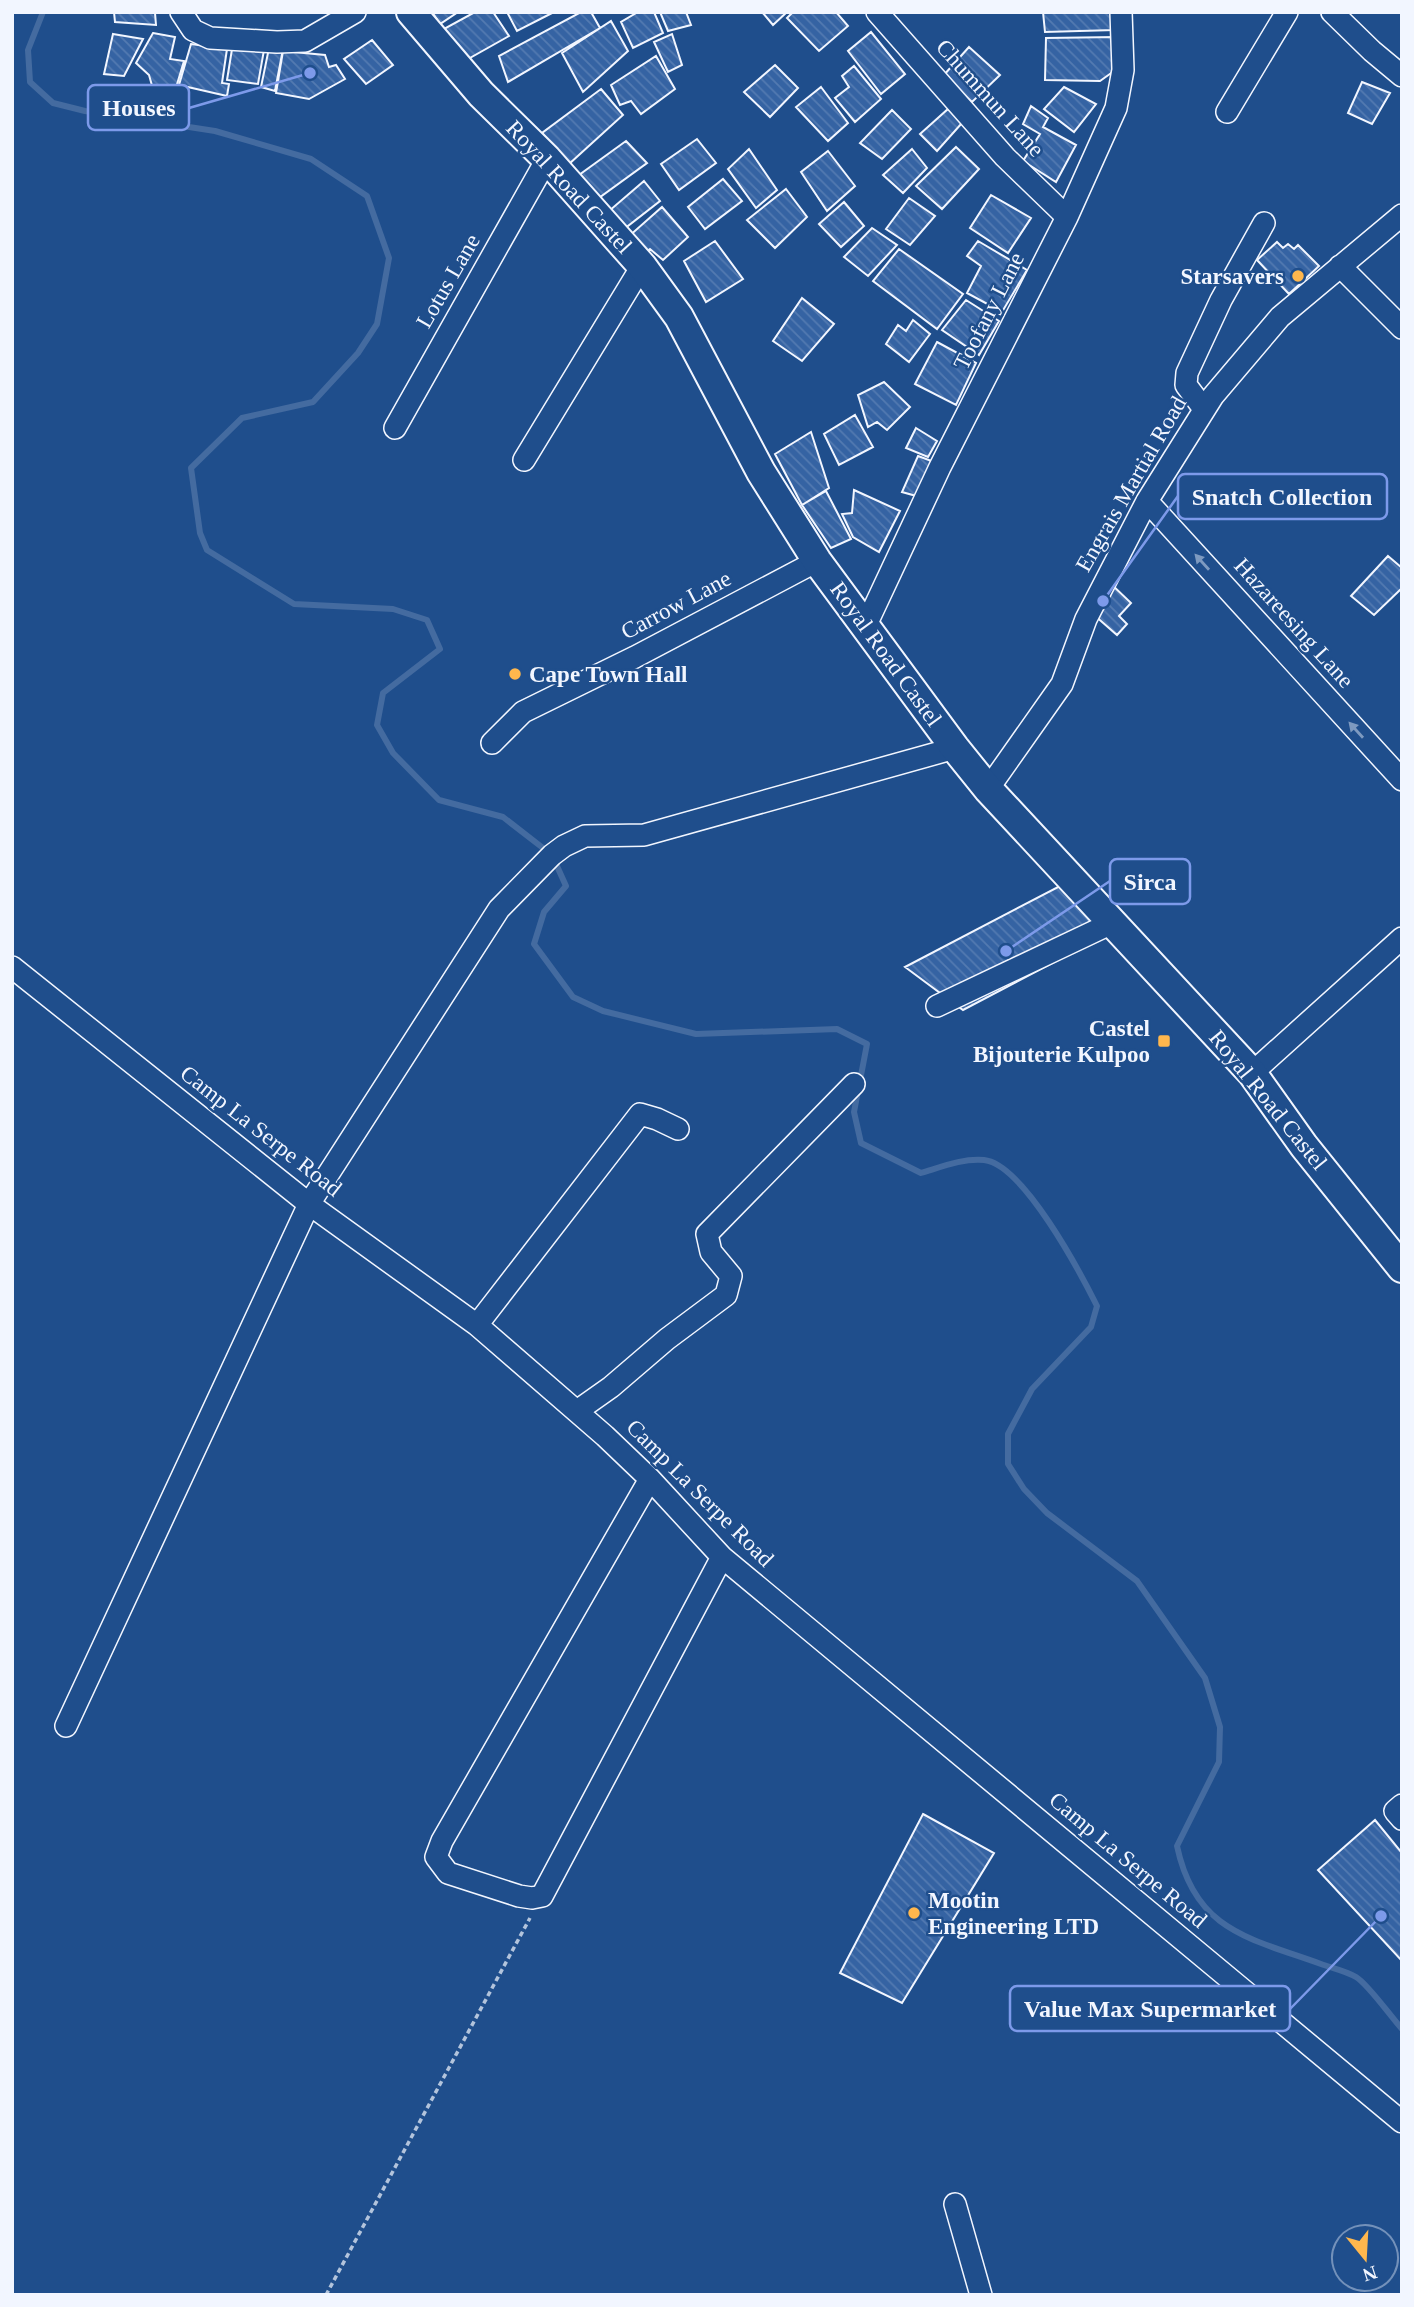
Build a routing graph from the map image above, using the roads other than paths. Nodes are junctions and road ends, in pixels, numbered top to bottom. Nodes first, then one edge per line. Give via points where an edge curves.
1 (181, 12) edge
2 (355, 12) edge
3 (411, 12) edge
4 (877, 12) edge
5 (1121, 12) edge
6 (1287, 12) edge
7 (1332, 12) edge
8 (1402, 76) edge
9 (1227, 112) dead end
10 (547, 159) junction
11 (1402, 215) edge
12 (1066, 216) junction
13 (1264, 223) dead end
14 (642, 266) junction
15 (1340, 266) junction
16 (1402, 328) edge
17 (1204, 410) junction
18 (395, 428) dead end
19 (524, 460) dead end
20 (1147, 501) junction
21 (817, 561) junction
22 (866, 625) junction
23 (492, 743) dead end
24 (955, 748) junction
25 (1402, 780) edge
26 (988, 789) junction
27 (1112, 923) junction
28 (1402, 938) edge
29 (13, 967) edge
30 (937, 1006) dead end
31 (1252, 1073) junction
32 (854, 1084) dead end
33 (678, 1129) dead end
34 (309, 1204) junction
35 (1402, 1268) edge
36 (477, 1325) junction
37 (577, 1411) junction
38 (650, 1479) junction
39 (722, 1557) junction
40 (66, 1726) dead end
41 (1402, 1805) edge
42 (1402, 1819) edge
43 (1402, 2122) edge
44 (956, 2204) dead end
45 (981, 2295) edge

1 - 2 street via 193,30 210,38 276,42 304,41
3 - 10 main road, Royal Road Castel via 481,94
4 - 12 street, Chummun Lane via 1005,156
5 - 12 street, Toofany Lane via 1123,70 1116,108
6 - 9 street
7 - 8 street
10 - 14 main road, Royal Road Castel
10 - 18 street, Lotus Lane
11 - 15 street, Engrais Martial Road
12 - 22 street, Toofany Lane
13 - 17 street via 1187,373 1186,385
14 - 19 street
14 - 21 main road, Royal Road Castel via 678,317 761,472
15 - 16 street
15 - 17 street, Engrais Martial Road via 1280,317
17 - 20 street, Engrais Martial Road
25 -> 20 street, Hazareesing Lane
20 - 26 street, Engrais Martial Road via 1086,619 1062,684
21 - 22 main road, Royal Road Castel
21 - 23 street, Carrow Lane via 523,712
22 - 24 main road, Royal Road Castel
24 - 26 main road, Royal Road Castel
24 - 34 street via 644,835 585,836 564,846 499,909
26 - 27 main road, Royal Road Castel
27 - 30 street
27 - 31 main road, Royal Road Castel
28 - 31 street
29 - 34 street, Camp La Serpe Road
31 - 35 main road, Royal Road Castel
32 - 37 street via 707,1234 711,1252 731,1276 726,1295
33 - 36 street via 639,1114
34 - 36 street, Camp La Serpe Road
34 - 40 street
36 - 37 street, Camp La Serpe Road
37 - 38 street, Camp La Serpe Road
38 - 39 street, Camp La Serpe Road
38 - 39 street via 442,1841 437,1854 441,1867 519,1896 542,1896
39 - 43 street, Camp La Serpe Road
41 - 42 street via 1395,1811
44 - 45 street

